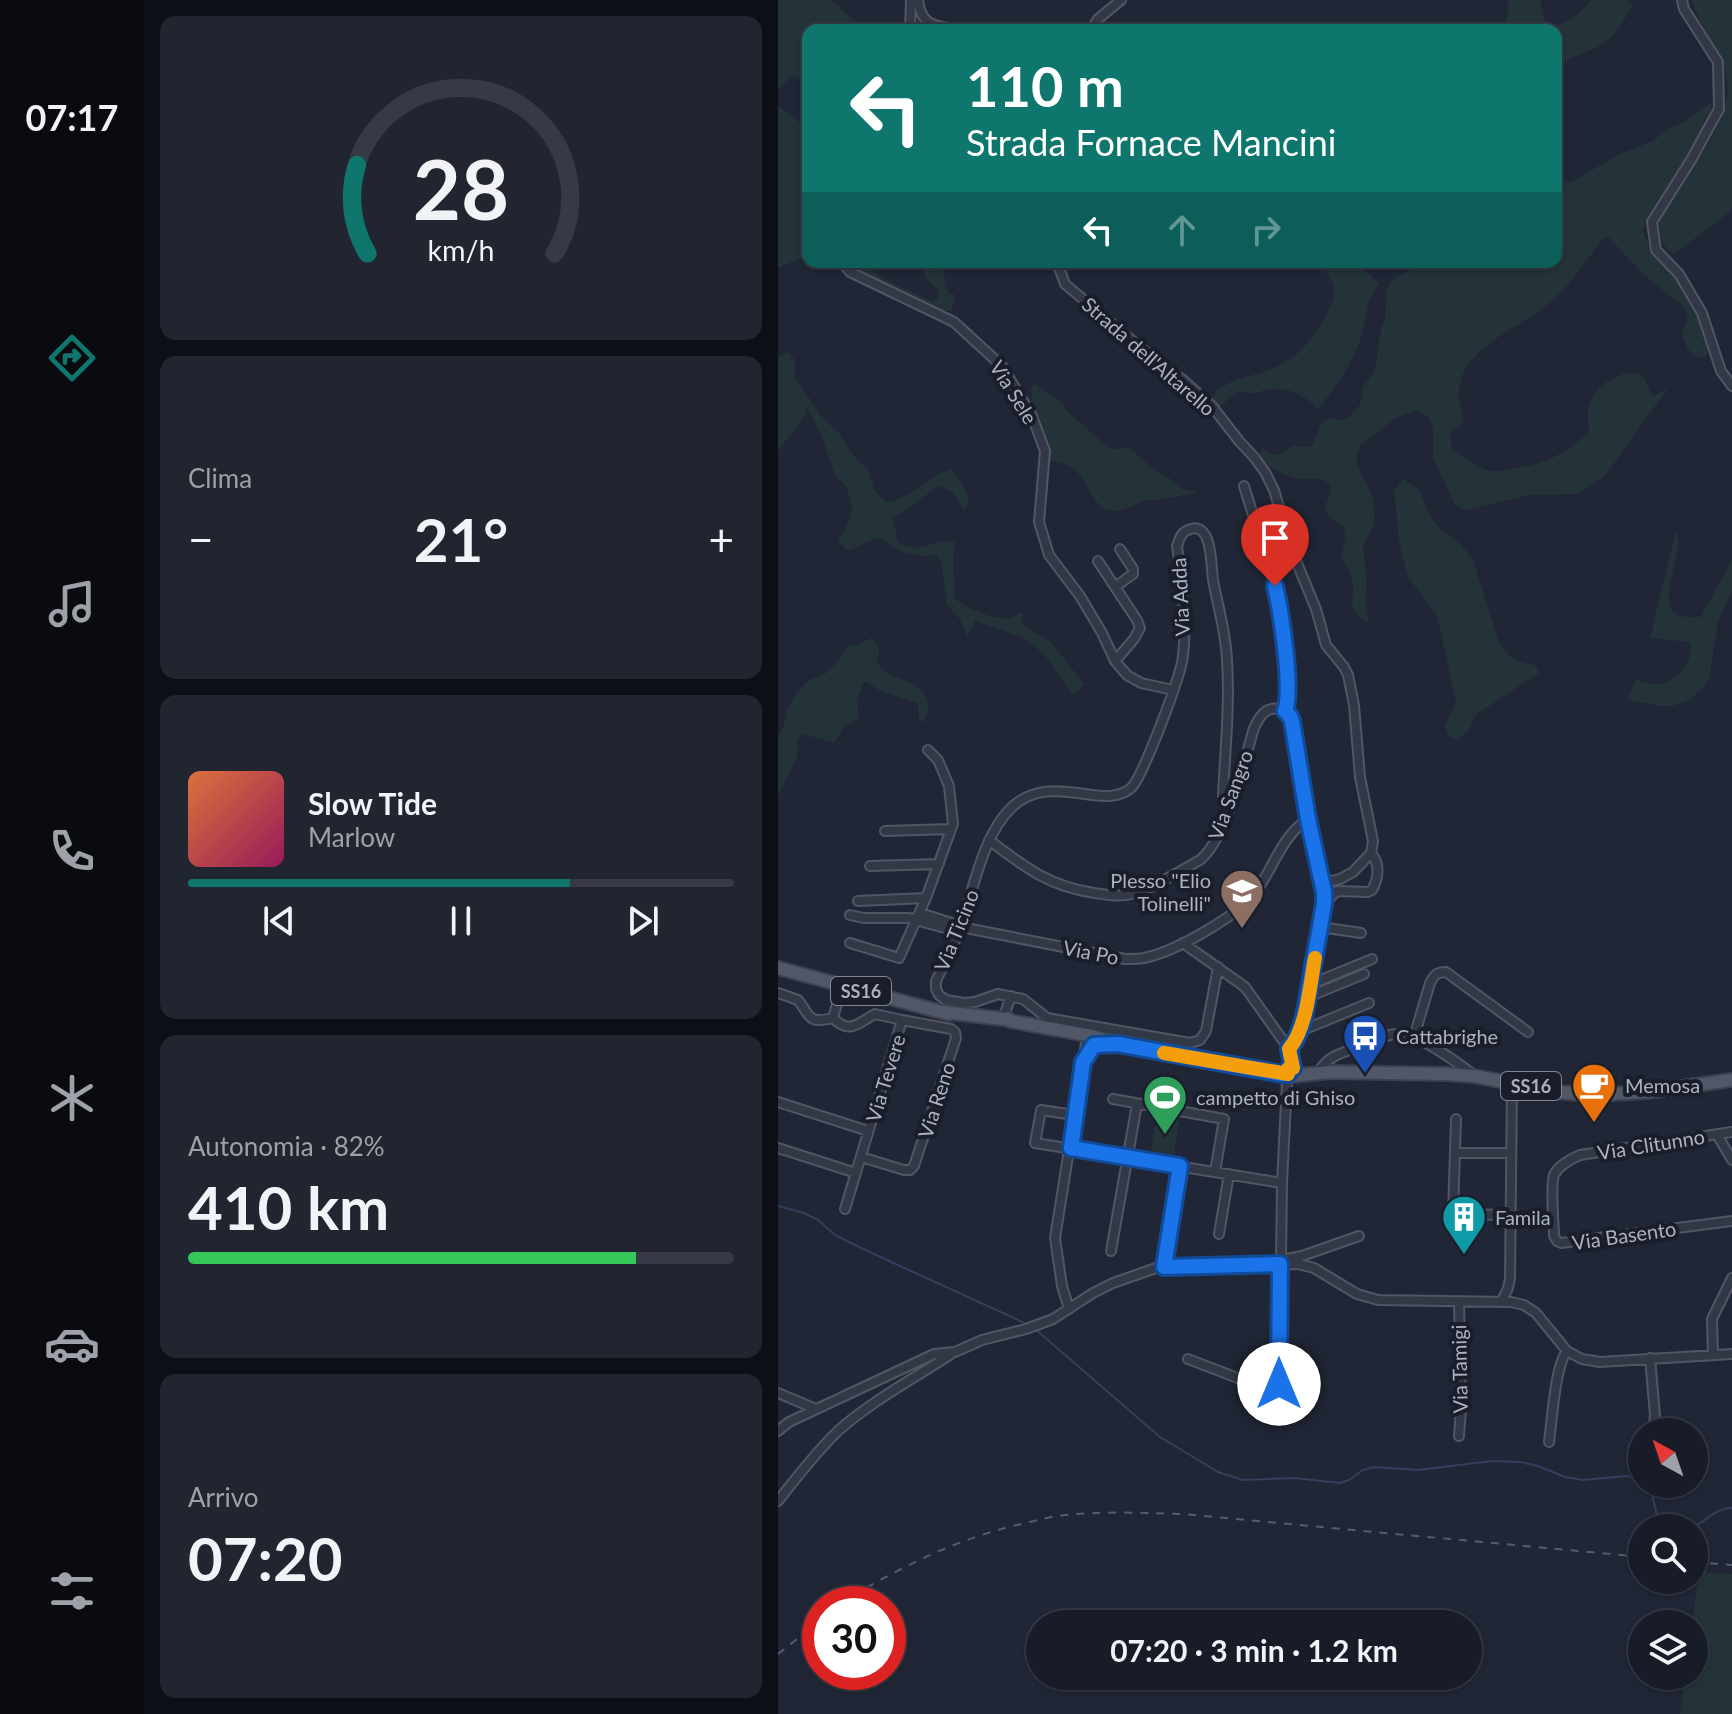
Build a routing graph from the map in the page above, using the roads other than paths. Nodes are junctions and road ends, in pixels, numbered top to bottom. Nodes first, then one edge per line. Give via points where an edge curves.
1 (911, 0) edge
2 (918, 0) edge
3 (1121, 0) edge
4 (1682, 0) edge
5 (910, 24) edge
6 (933, 24) edge
7 (1095, 24) edge
8 (847, 268) edge
9 (1059, 268) edge
10 (1732, 386) edge
11 (1244, 486) dead end
12 (1120, 549) dead end
13 (1098, 561) dead end
14 (1115, 587) junction
15 (1115, 661) junction
16 (1173, 690) junction
17 (1285, 711) junction
18 (928, 750) dead end
19 (1230, 806) junction
20 (1308, 819) junction
21 (951, 829) junction
22 (885, 831) dead end
23 (989, 840) junction
24 (1371, 853) junction
25 (939, 864) junction
26 (870, 866) dead end
27 (1323, 883) junction
28 (926, 898) junction
29 (858, 901) dead end
30 (1324, 903) junction
31 (850, 915) dead end
32 (918, 916) junction
33 (1320, 927) junction
34 (960, 929) junction
35 (1361, 933) dead end
36 (850, 943) dead end
37 (1183, 943) junction
38 (1372, 959) dead end
39 (1218, 967) junction
40 (778, 968) edge
41 (1364, 974) dead end
42 (1309, 985) junction
43 (842, 986) junction
44 (778, 993) edge
45 (1011, 996) junction
46 (1308, 997) junction
47 (1369, 1003) dead end
48 (833, 1018) junction
49 (902, 1020) junction
50 (1006, 1020) junction
51 (1298, 1032) junction
52 (1528, 1032) dead end
53 (1414, 1037) junction
54 (1090, 1042) junction
55 (1289, 1051) junction
56 (1291, 1071) junction
57 (1325, 1071) junction
58 (1474, 1076) junction
59 (1732, 1080) edge
60 (1512, 1083) junction
61 (1113, 1099) dead end
62 (778, 1102) edge
63 (1137, 1104) junction
64 (1074, 1115) junction
65 (1456, 1119) dead end
66 (868, 1131) junction
67 (1732, 1132) edge
68 (1719, 1134) junction
69 (778, 1148) edge
70 (1071, 1148) junction
71 (1455, 1153) junction
72 (1511, 1153) junction
73 (861, 1157) junction
74 (1127, 1157) junction
75 (1570, 1159) joint
76 (1732, 1160) edge
77 (1180, 1166) junction
78 (1215, 1172) junction
79 (856, 1173) junction
80 (1229, 1174) junction
81 (1282, 1183) junction
82 (845, 1209) dead end
83 (1512, 1215) junction
84 (1732, 1221) edge
85 (1219, 1234) dead end
86 (1359, 1236) dead end
87 (1111, 1251) dead end
88 (1280, 1262) junction
89 (1164, 1267) junction
90 (1732, 1278) edge
91 (1459, 1301) junction
92 (1506, 1302) junction
93 (1069, 1309) junction
94 (1567, 1351) junction
95 (955, 1352) junction
96 (1732, 1354) edge
97 (1713, 1355) junction
98 (1650, 1358) junction
99 (1188, 1359) dead end
100 (778, 1393) edge
101 (816, 1409) junction
102 (1655, 1418) edge
103 (778, 1431) edge
104 (1459, 1436) dead end
105 (1549, 1442) dead end
106 (778, 1501) edge

1 - 5 street
2 - 6 street via 923,18
3 - 7 street
4 - 10 street via 1718,62 1719,109 1652,222 1656,250 1679,274 1702,313 1721,371
8 - 15 street, Via Sele via 954,322 1002,366 1032,416 1045,451 1039,522 1049,555 1080,596
9 - 24 street, Strada dell'Altarello via 1065,284 1197,391 1265,472 1326,645 1348,675
11 - 17 street via 1280,609
12 - 14 street via 1133,574
13 - 14 street
14 - 15 street via 1140,628
15 - 16 street, Via Sele via 1141,683
16 - 19 street, Via Adda via 1183,656 1177,546 1180,536 1196,529 1209,541 1225,640 1223,796
16 - 23 street, Via Adda via 1131,787 1105,797 1039,791 1011,808
17 - 19 street, Via Sangro via 1269,709 1258,717
17 - 20 street via 1292,721
18 - 21 street via 949,786
19 - 23 street, Via Sangro via 1200,860 1143,890 1118,896 1053,882
20 - 27 street
20 - 37 street, Via Po via 1292,831 1257,892
21 - 22 street
21 - 25 street
23 - 34 street, Via Ticino
24 - 27 street via 1353,872
24 - 30 street, Strada dell'Altarello via 1378,875 1372,890 1337,891
25 - 26 street
25 - 28 street
27 - 30 street
28 - 29 street
28 - 32 street
30 - 33 street
31 - 32 street, Via Po
32 - 34 street, Via Po
32 - 36 street via 899,958
33 - 35 street
33 - 42 street
34 - 37 street, Via Po via 1125,959 1141,959
34 - 45 street, Via Ticino via 936,981 939,995 964,1003
37 - 39 street
38 - 42 street
39 - 45 street via 1206,1031 1190,1043 1047,1018
39 - 55 street via 1245,987
40 - 43 main road, SS16
41 - 46 street
42 - 46 street
43 - 48 street
43 - 50 main road, SS16 via 944,1012
44 - 48 street via 798,1000 813,1020
45 - 50 street
46 - 51 street
47 - 51 street
48 - 49 street, Via Tevere via 852,1027 875,1014
49 - 66 street, Via Tevere
49 - 73 street, Via Reno via 951,1029 956,1038 914,1166 904,1170
50 - 54 main road, SS16
51 - 55 street
52 - 53 street via 1440,972 1430,983
53 - 57 street via 1390,1035 1330,1058
53 - 58 street
54 - 56 main road, SS16 via 1275,1073
54 - 64 street
55 - 56 street
56 - 57 main road, SS16
56 - 81 street
57 - 58 main road, SS16
58 - 60 main road, SS16
59 - 60 main road, SS16 via 1589,1095
60 - 72 street
61 - 63 street
62 - 66 street
63 - 74 street
63 - 78 street via 1224,1119
64 - 70 street
64 - 70 street via 1041,1110 1035,1143
65 - 71 street
66 - 73 street, Via Tevere
67 - 68 street, Via Clitunno
68 - 75 street, Via Clitunno
68 - 76 street
69 - 79 street
70 - 74 street
70 - 93 street via 1055,1245
71 - 72 street
71 - 83 street via 1453,1214
72 - 83 street
73 - 79 street, Via Tevere
74 - 77 street
74 - 87 street
75 - 84 street, Via Basento via 1553,1181 1554,1236 1561,1243
77 - 78 street
77 - 89 street
78 - 80 street
79 - 82 street, Via Tevere
80 - 81 street
80 - 85 street
81 - 88 street
83 - 92 street
86 - 88 street
88 - 89 street
88 - 91 street via 1314,1268 1367,1298
88 - 99 street via 1276,1389
89 - 93 street via 1113,1283
90 - 97 street via 1712,1319
91 - 92 street
91 - 104 street, Via Tamigi
92 - 94 street via 1536,1313
93 - 95 street
94 - 98 street via 1600,1362
94 - 105 street via 1558,1374
95 - 101 street via 934,1354
95 - 106 street via 839,1430
96 - 97 street
97 - 98 street
98 - 102 street
100 - 101 street
101 - 103 street

